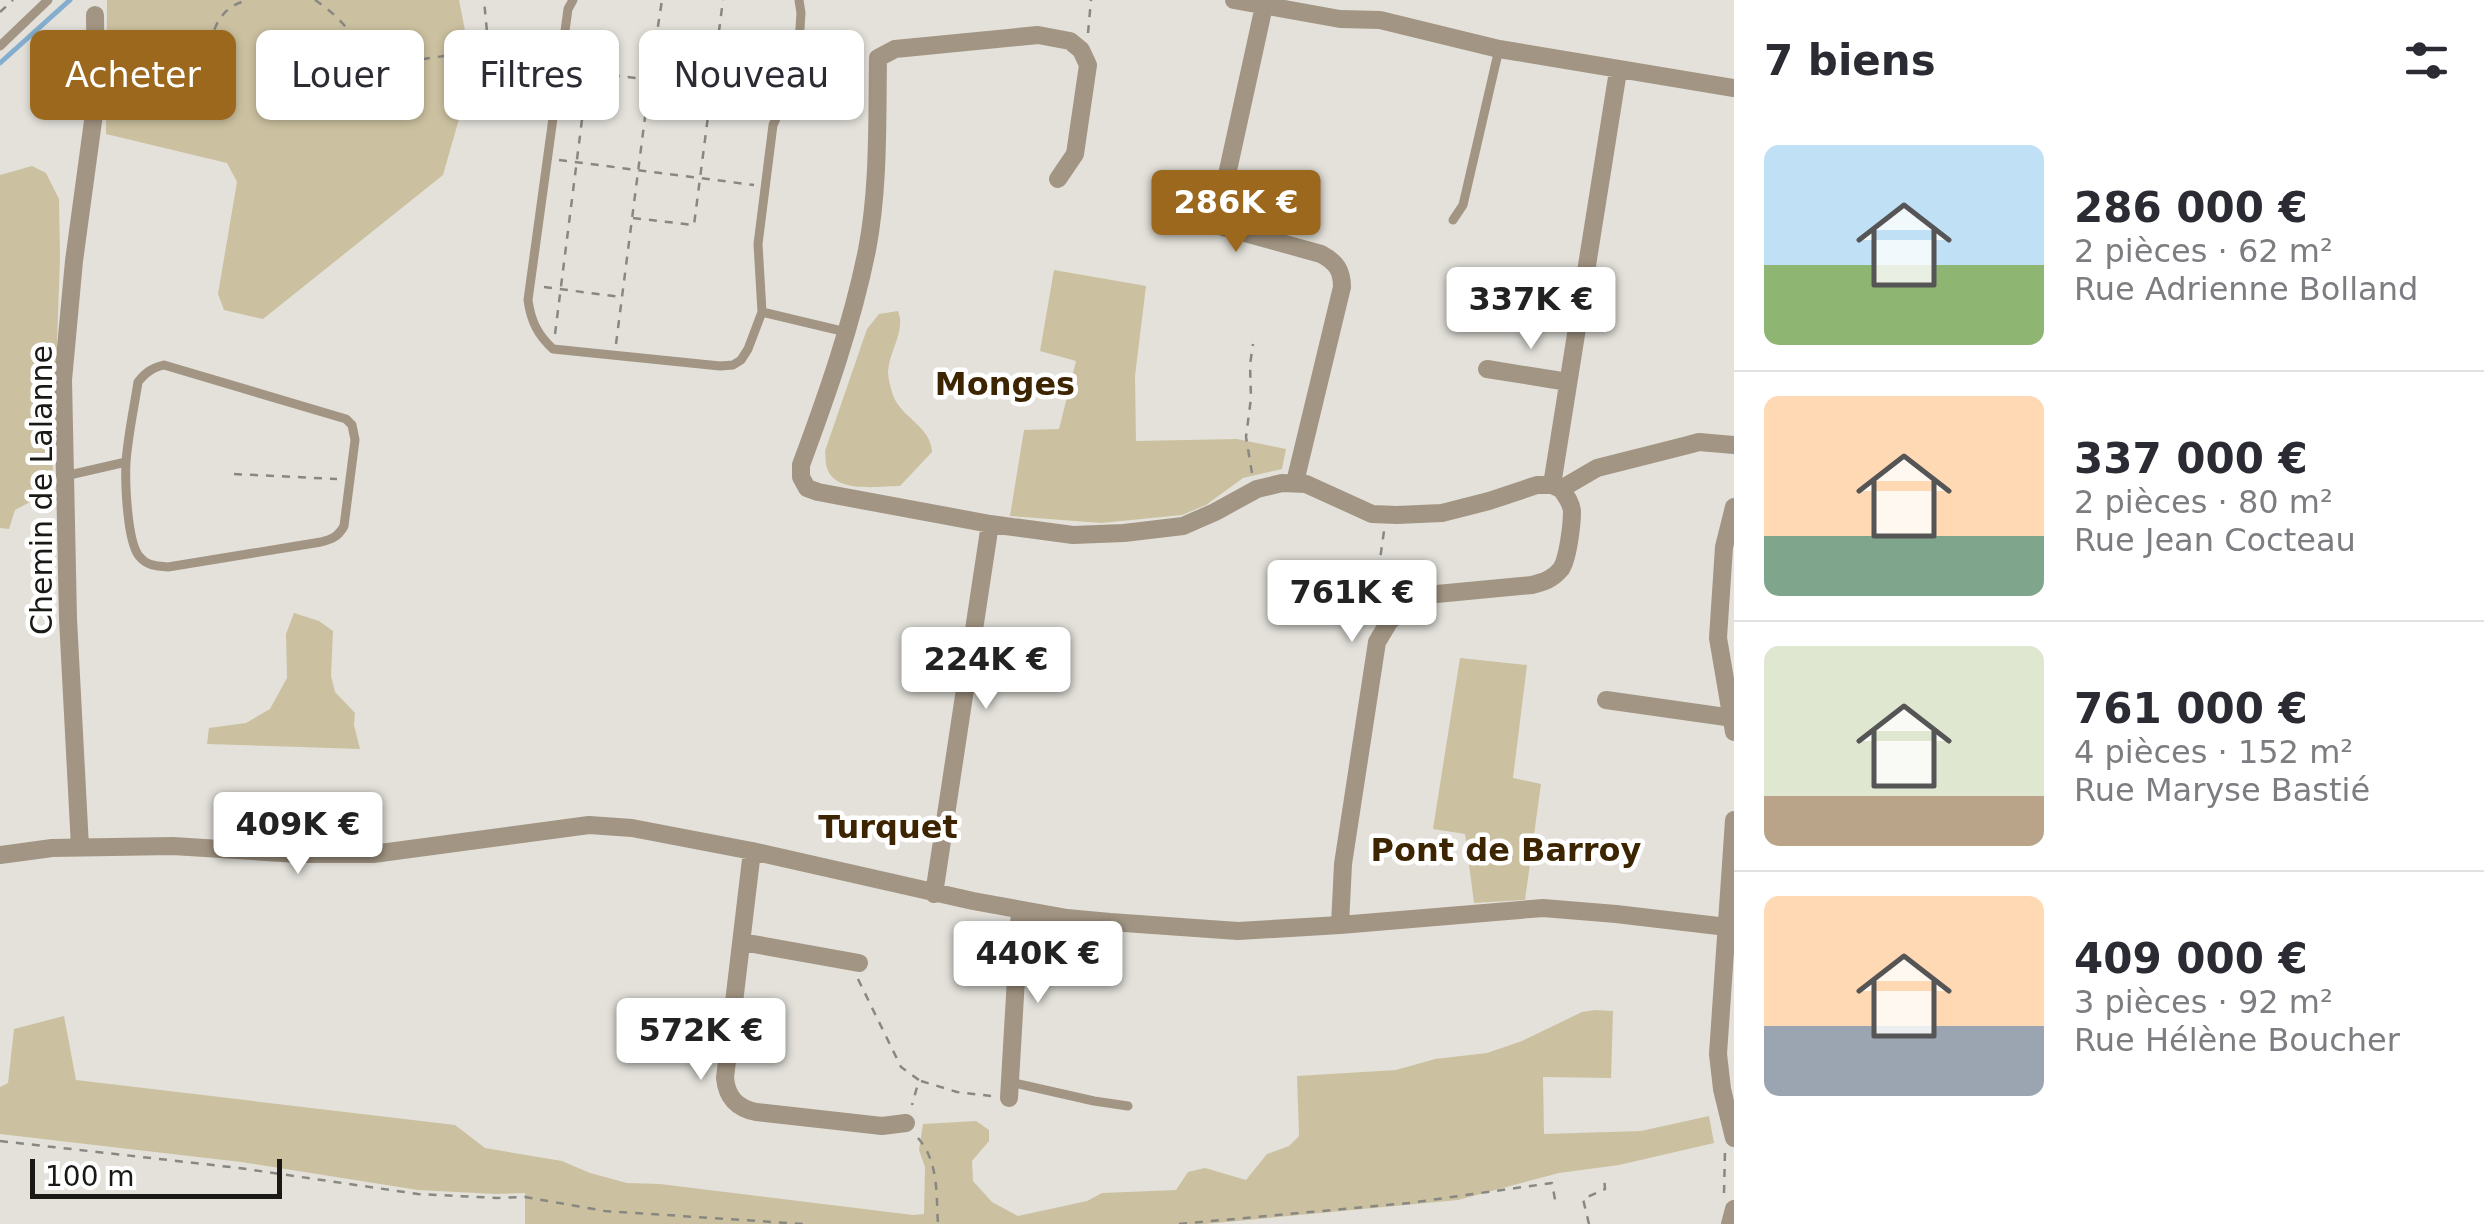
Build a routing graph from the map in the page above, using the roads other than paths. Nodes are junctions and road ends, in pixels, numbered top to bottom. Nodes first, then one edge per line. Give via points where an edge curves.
1 (48, 0) edge
2 (574, 0) edge
3 (799, 0) edge
4 (1234, 0) edge
5 (1377, 0) edge
6 (1264, 6) junction
7 (96, 15) dead end
8 (1380, 20) junction
9 (0, 46) edge
10 (1499, 49) junction
11 (1618, 70) junction
12 (1734, 88) edge
13 (1058, 179) dead end
14 (1453, 220) dead end
15 (762, 312) junction
16 (846, 332) junction
17 (1487, 369) dead end
18 (1568, 382) junction
19 (1734, 446) edge
20 (126, 462) junction
21 (64, 476) junction
22 (1295, 482) junction
23 (1556, 487) junction
24 (1734, 507) edge
25 (990, 524) junction
26 (1606, 700) dead end
27 (1733, 710) edge
28 (1734, 732) edge
29 (1734, 820) edge
30 (80, 847) junction
31 (752, 851) junction
32 (0, 855) edge
33 (1732, 884) edge
34 (934, 894) junction
35 (1020, 910) junction
36 (1340, 925) junction
37 (1727, 928) junction
38 (742, 942) junction
39 (859, 963) road end
40 (1009, 1090) joint
41 (1128, 1106) dead end
42 (906, 1123) road end
43 (1729, 1144) edge
44 (1729, 1206) edge
45 (1730, 1224) edge

1 - 9 lane
2 - 15 lane via 528,300 534,326 554,349 720,366 741,360
3 - 15 lane via 797,74 773,124 758,244
4 - 6 street
5 - 8 street
6 - 8 street
6 - 22 street via 1216,225 1321,254 1342,277
7 - 21 street, Chemin de Lalanne via 96,99 63,380
8 - 10 street
10 - 11 street
10 - 14 lane via 1463,205
11 - 12 street
11 - 18 street
13 - 16 street via 1075,154 1088,64 1070,42 1038,35 884,53 878,58 867,249
15 - 16 lane
16 - 25 street via 802,465 806,488
17 - 18 street
18 - 23 street
19 - 23 street via 1699,442 1618,461
20 - 20 lane via 134,548 151,566 168,567 334,539 344,526 355,432 346,420 164,365 138,382
20 - 21 lane
21 - 30 street, Chemin de Lalanne
22 - 23 street via 1386,515 1442,512 1537,485
22 - 25 street via 1257,489 1167,529 1073,535
23 - 36 street via 1572,511 1559,571 1532,585 1426,595 1389,622 1377,642
24 - 27 street via 1724,547 1718,638
25 - 34 street
26 - 27 street
27 - 28 street
29 - 33 street
30 - 31 street via 374,854 589,825
30 - 32 street
31 - 34 street
31 - 38 street
33 - 37 street
34 - 35 street
35 - 36 street via 1238,931
35 - 40 street
36 - 37 street via 1544,908
37 - 43 street via 1718,1054
38 - 39 street
38 - 42 street via 724,1078 730,1098 756,1112
40 - 41 lane
44 - 45 street

